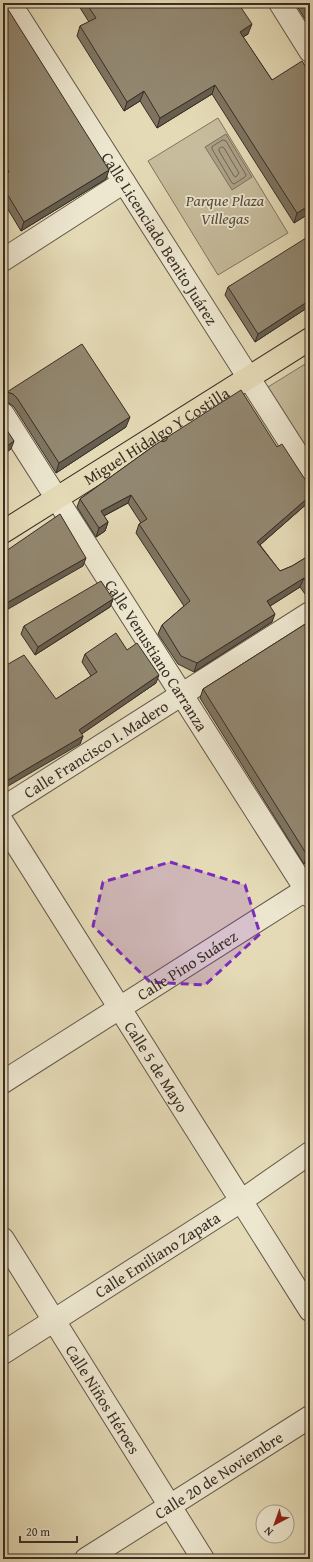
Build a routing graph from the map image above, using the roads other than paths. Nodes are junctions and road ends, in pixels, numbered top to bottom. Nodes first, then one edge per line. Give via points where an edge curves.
1 (10, 3) edge
2 (280, 3) edge
3 (310, 51) edge
4 (124, 182) junction
5 (3, 260) edge
6 (310, 340) edge
7 (249, 378) junction
8 (3, 414) edge
9 (310, 474) edge
10 (56, 498) junction
11 (3, 532) edge
12 (310, 613) edge
13 (182, 694) junction
14 (3, 808) edge
15 (3, 823) edge
16 (309, 890) edge
17 (120, 1008) junction
18 (3, 1082) edge
19 (310, 1153) edge
20 (241, 1201) junction
21 (3, 1239) edge
22 (310, 1310) edge
23 (54, 1320) junction
24 (3, 1353) edge
25 (310, 1417) edge
26 (170, 1506) junction
27 (86, 1559) edge
28 (203, 1559) edge

1 - 4 street, Calle Licenciado Benito Juárez
2 - 3 street
4 - 5 street
4 - 7 street, Calle Licenciado Benito Juárez
6 - 7 main road, Miguel Hidalgo Y Costilla
7 - 9 street, Calle Licenciado Benito Juárez
7 - 10 main road, Miguel Hidalgo Y Costilla
8 - 10 street, Calle Venustiano Carranza
10 - 11 main road, Miguel Hidalgo Y Costilla
10 - 13 street, Calle Venustiano Carranza
12 - 13 street, Calle Francisco I. Madero
13 - 14 street, Calle Francisco I. Madero
13 - 16 street, Calle Venustiano Carranza
15 - 17 street, Calle 5 de Mayo
16 - 17 street, Calle Pino Suárez
17 - 18 street, Calle Pino Suárez
17 - 20 street, Calle 5 de Mayo
19 - 20 street, Calle Emiliano Zapata
20 - 22 street, Calle 5 de Mayo
20 - 23 street, Calle Emiliano Zapata
21 - 23 street, Calle Niños Héroes
23 - 24 street, Calle Emiliano Zapata
23 - 26 street, Calle Niños Héroes
25 - 26 street, Calle 20 de Noviembre
26 - 27 street, Calle 20 de Noviembre
26 - 28 street, Calle Niños Héroes

